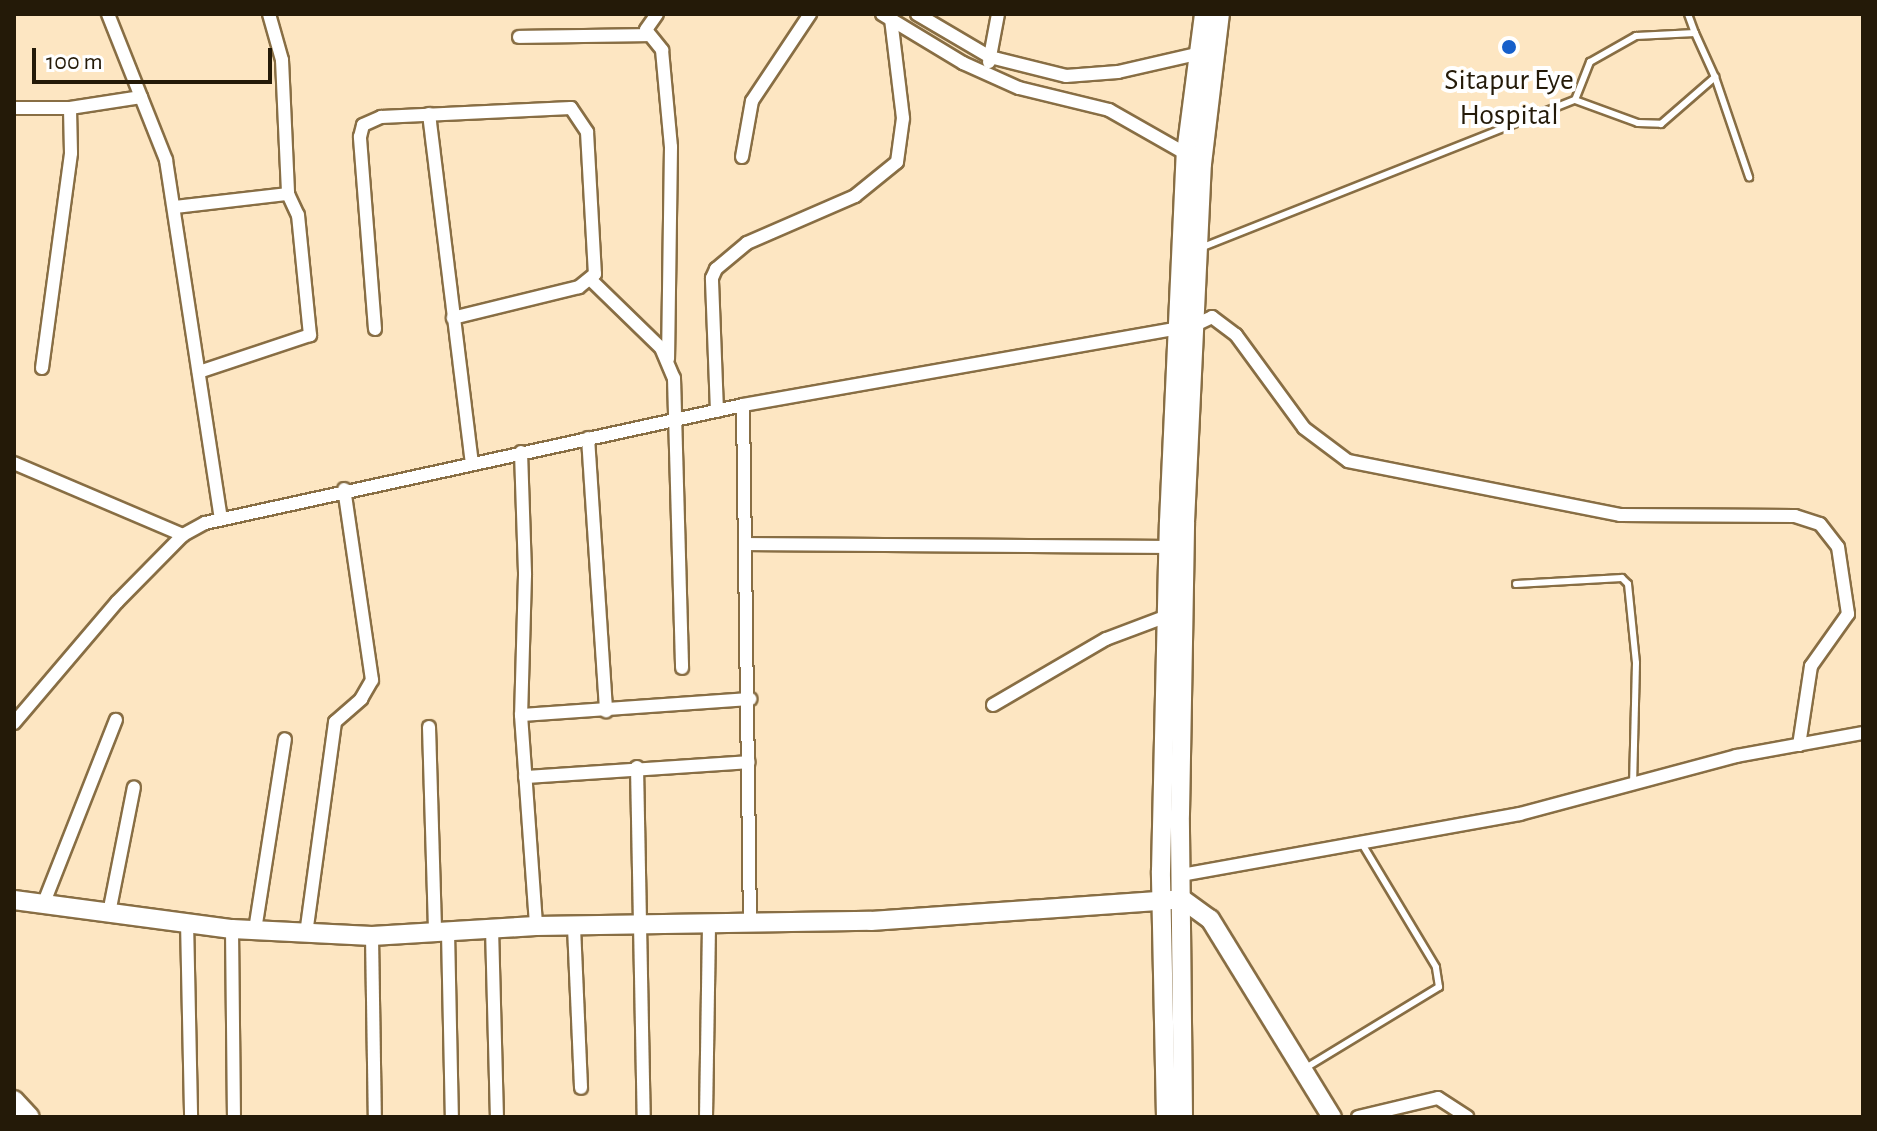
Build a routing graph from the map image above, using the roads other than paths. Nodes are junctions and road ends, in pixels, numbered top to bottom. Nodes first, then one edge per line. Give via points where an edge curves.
1 (108, 14) edge
2 (269, 14) edge
3 (657, 14) edge
4 (810, 14) edge
5 (917, 14) edge
6 (998, 14) edge
7 (1204, 14) edge
8 (1220, 14) edge
9 (1688, 14) edge
10 (887, 16) edge
11 (1695, 33) junction
12 (648, 35) junction
13 (519, 37) dead end
14 (1206, 51) junction
15 (990, 57) junction
16 (986, 73) junction
17 (1715, 77) junction
18 (141, 97) junction
19 (1575, 100) junction
20 (14, 108) edge
21 (70, 108) junction
22 (429, 114) junction
23 (1186, 153) junction
24 (742, 157) dead end
25 (1202, 164) junction
26 (1749, 177) dead end
27 (288, 194) junction
28 (175, 207) junction
29 (1198, 249) junction
30 (590, 279) junction
31 (453, 318) junction
32 (1184, 327) junction
33 (375, 329) dead end
34 (668, 359) junction
35 (42, 368) dead end
36 (199, 372) junction
37 (743, 405) junction
38 (717, 411) junction
39 (676, 419) junction
40 (588, 438) junction
41 (521, 452) junction
42 (472, 462) junction
43 (14, 463) edge
44 (344, 489) junction
45 (221, 519) junction
46 (183, 535) junction
47 (746, 544) junction
48 (1168, 547) junction
49 (1516, 584) dead end
50 (1167, 616) junction
51 (682, 668) dead end
52 (750, 699) junction
53 (993, 705) dead end
54 (606, 711) junction
55 (521, 715) junction
56 (116, 720) dead end
57 (14, 723) edge
58 (429, 727) dead end
59 (1863, 733) edge
60 (285, 739) dead end
61 (1799, 745) junction
62 (748, 762) junction
63 (637, 767) junction
64 (525, 777) junction
65 (1633, 783) junction
66 (134, 787) dead end
67 (1362, 844) junction
68 (1181, 875) junction
69 (1161, 896) junction
70 (1182, 899) junction
71 (14, 900) edge
72 (43, 905) junction
73 (109, 913) junction
74 (187, 921) junction
75 (638, 923) junction
76 (750, 924) junction
77 (709, 925) junction
78 (536, 926) junction
79 (574, 927) junction
80 (492, 928) junction
81 (232, 929) junction
82 (255, 930) junction
83 (442, 933) junction
84 (306, 934) junction
85 (372, 936) junction
86 (1304, 1069) junction
87 (581, 1088) dead end
88 (14, 1100) edge
89 (30, 1117) edge
90 (191, 1117) edge
91 (234, 1117) edge
92 (375, 1117) edge
93 (452, 1117) edge
94 (497, 1117) edge
95 (644, 1117) edge
96 (706, 1117) edge
97 (1166, 1117) edge
98 (1183, 1117) edge
99 (1332, 1117) edge
100 (1358, 1117) edge
101 (1467, 1117) edge

1 - 18 street
2 - 27 street via 282,60
3 - 12 street via 647,24
4 - 24 street via 752,101
5 - 15 street
6 - 15 street
7 - 14 street
8 - 14 street
9 - 11 lane
10 - 16 street
10 - 38 street via 903,118 897,162 855,196 747,243 716,269 712,278
11 - 17 lane
11 - 19 lane via 1636,36 1590,62
12 - 13 street
12 - 34 street via 662,50 671,147
14 - 15 street via 1089,78
14 - 23 street
14 - 25 street
15 - 16 street
16 - 23 street via 1019,88 1109,110
17 - 19 lane via 1661,124 1638,123
17 - 26 lane
18 - 21 street
18 - 28 street via 159,136
19 - 29 lane
20 - 21 street
21 - 35 street via 71,153
22 - 30 street via 561,106 582,118 597,267
22 - 31 street
22 - 33 street via 371,118 360,137
23 - 25 street
23 - 32 street
25 - 29 street
27 - 28 street
27 - 36 street via 298,215 310,335
28 - 36 street
29 - 32 street
30 - 31 street via 579,287
30 - 34 street
31 - 42 street
32 - 37 street
32 - 48 street
32 - 61 street via 1212,317 1227,325 1304,428 1359,465 1620,515 1795,516 1820,524 1838,547 1848,614 1811,666
32 - 68 street
34 - 39 street
36 - 45 street
37 - 38 street
37 - 47 street
38 - 39 street
39 - 40 street
39 - 51 street
40 - 41 street
40 - 54 street
41 - 42 street
41 - 55 street
42 - 44 street
43 - 46 street
44 - 45 street
44 - 84 street via 372,680 361,699 335,722
45 - 46 street
46 - 57 street
47 - 48 street
47 - 52 street
48 - 50 street
49 - 65 lane via 1622,578 1628,584 1636,663
50 - 53 street via 1106,639
50 - 69 street
52 - 54 street
52 - 62 street
54 - 55 street
55 - 64 street
56 - 72 street
58 - 83 street
59 - 61 street
60 - 82 street
61 - 65 street
62 - 63 street
62 - 76 street
63 - 64 street
63 - 75 street
64 - 78 street
65 - 67 street via 1520,814
66 - 73 street
67 - 68 street
67 - 86 lane via 1436,967 1439,987
68 - 70 street
69 - 70 street
69 - 76 street via 1109,905
69 - 97 street
70 - 86 street via 1210,919
70 - 98 street
71 - 72 street
72 - 73 street
73 - 74 street
74 - 81 street
74 - 90 street
75 - 77 street
75 - 79 street
75 - 95 street via 646,1050
76 - 77 street
77 - 96 street
78 - 79 street
78 - 80 street
79 - 87 street
80 - 83 street
80 - 94 street
81 - 82 street
81 - 91 street
82 - 84 street
83 - 85 street
83 - 93 street
84 - 85 street
85 - 92 street
86 - 99 street
88 - 89 street
100 - 101 street via 1438,1098

